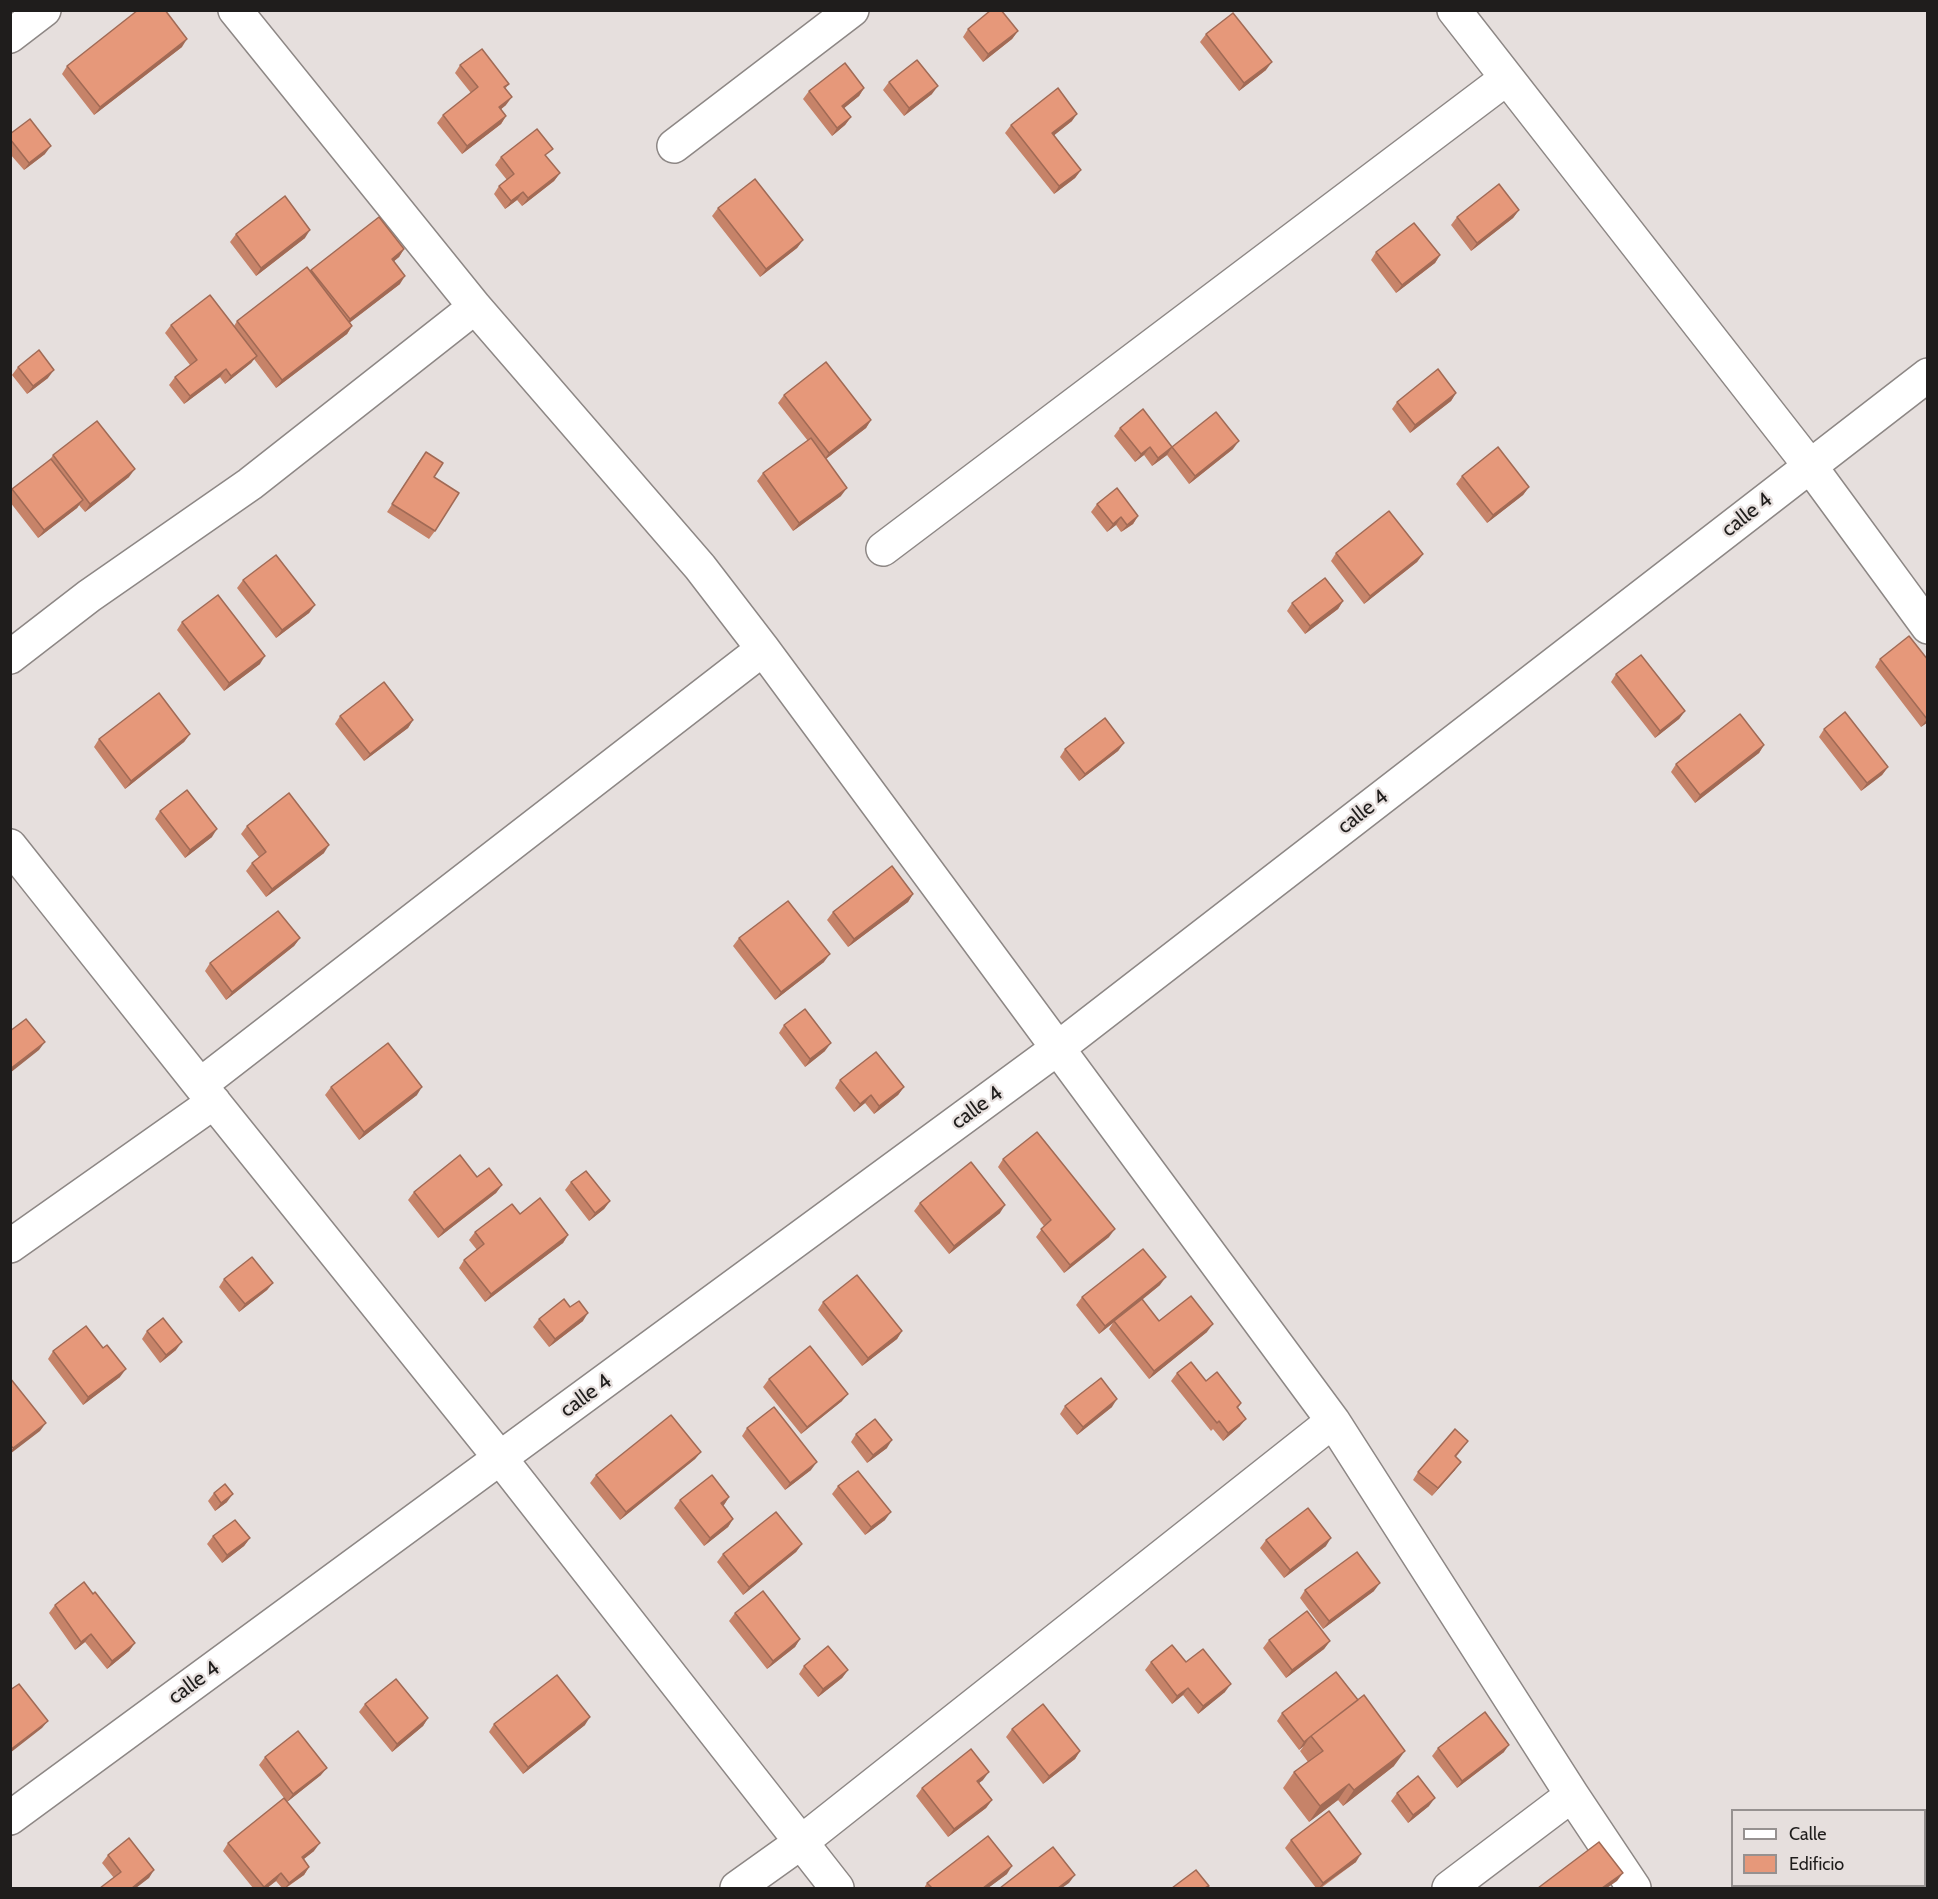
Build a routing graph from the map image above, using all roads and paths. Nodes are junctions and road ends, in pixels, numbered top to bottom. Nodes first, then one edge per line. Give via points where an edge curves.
1 (44, 10) edge
2 (235, 10) edge
3 (852, 10) edge
4 (1454, 10) edge
5 (10, 36) edge
6 (1507, 78) junction
7 (674, 146) dead end
8 (475, 307) junction
9 (1928, 375) edge
10 (1810, 466) junction
11 (883, 549) dead end
12 (1928, 627) edge
13 (763, 650) junction
14 (10, 657) edge
15 (10, 846) edge
16 (1058, 1048) junction
17 (207, 1094) junction
18 (10, 1246) edge
19 (1333, 1420) junction
20 (501, 1458) junction
21 (1572, 1795) junction
22 (10, 1818) edge
23 (800, 1843) junction
24 (737, 1888) edge
25 (837, 1888) edge
26 (1449, 1888) edge
27 (1634, 1888) edge

1 - 5 street
2 - 8 street
3 - 7 street
4 - 6 street
6 - 10 street
6 - 11 street
8 - 13 street via 700,567
8 - 14 street via 250,484 89,596
9 - 10 street, calle 4
10 - 12 street
10 - 16 street, calle 4
13 - 16 street
13 - 17 street
15 - 17 street
16 - 19 street
16 - 20 street, calle 4
17 - 18 street
17 - 20 street
19 - 21 street
19 - 23 street
20 - 22 street, calle 4
20 - 23 street
21 - 26 street
21 - 27 street
23 - 24 street
23 - 25 street

